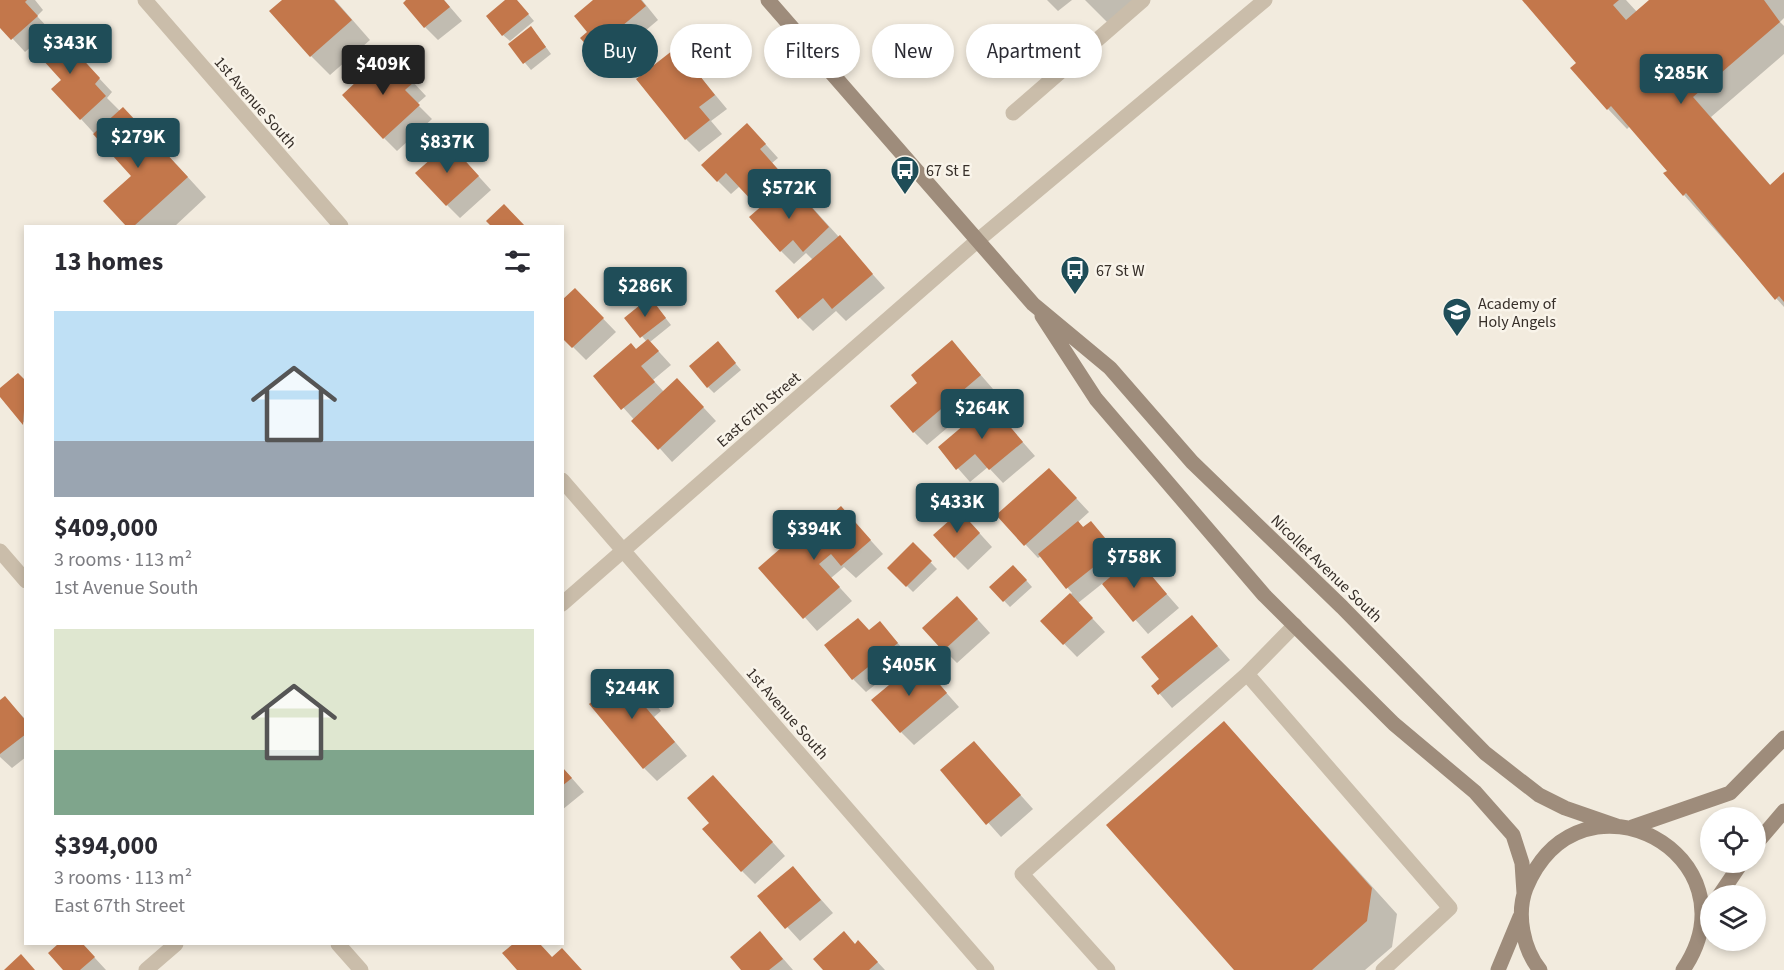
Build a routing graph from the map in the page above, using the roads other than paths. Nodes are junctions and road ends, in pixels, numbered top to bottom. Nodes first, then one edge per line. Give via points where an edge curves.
1 (145, 0) edge
2 (768, 0) edge
3 (1143, 0) edge
4 (1265, 0) edge
5 (1013, 113) dead end
6 (340, 225) edge
7 (977, 241) junction
8 (1033, 304) junction
9 (564, 482) edge
10 (624, 550) junction
11 (0, 551) edge
12 (24, 579) edge
13 (564, 602) edge
14 (1295, 626) junction
15 (1247, 674) junction
16 (1784, 738) edge
17 (1784, 811) edge
18 (1624, 826) junction
19 (1766, 832) edge
20 (1524, 893) junction
21 (1700, 896) edge
22 (1522, 912) junction
23 (1700, 934) edge
24 (175, 945) edge
25 (339, 945) edge
26 (1696, 948) junction
27 (146, 970) edge
28 (361, 970) edge
29 (987, 970) edge
30 (1108, 970) edge
31 (1383, 970) edge
32 (1498, 970) edge
33 (1540, 970) edge
34 (1683, 970) edge
35 (1695, 970) edge

1 - 6 street, 1st Avenue South
2 - 7 main road, Nicollet Avenue South
3 - 5 street
4 - 7 street, East 67th Street
7 - 8 main road, Nicollet Avenue South
7 - 10 street, East 67th Street
8 - 14 main road, Nicollet Avenue South via 1096,399
8 - 18 main road, Nicollet Avenue South via 1110,368 1192,462 1485,753 1539,795 1565,808
9 - 10 street, 1st Avenue South
10 - 13 street, East 67th Street
10 - 29 street, 1st Avenue South
11 - 12 street
14 - 15 street
14 - 20 main road, Nicollet Avenue South via 1394,724 1475,792 1513,835 1522,863
15 - 30 street via 1022,874
15 - 31 street via 1450,908
16 - 18 main road via 1730,793
17 - 19 main road
18 - 20 main road via 1592,828 1569,836 1549,851
18 - 21 main road, Nicollet Avenue South via 1652,834 1670,846 1695,879
20 - 22 main road
22 - 32 main road
22 - 33 main road via 1528,949
23 - 26 main road, Nicollet Avenue South
24 - 27 street
25 - 28 street
26 - 34 main road
26 - 35 main road

